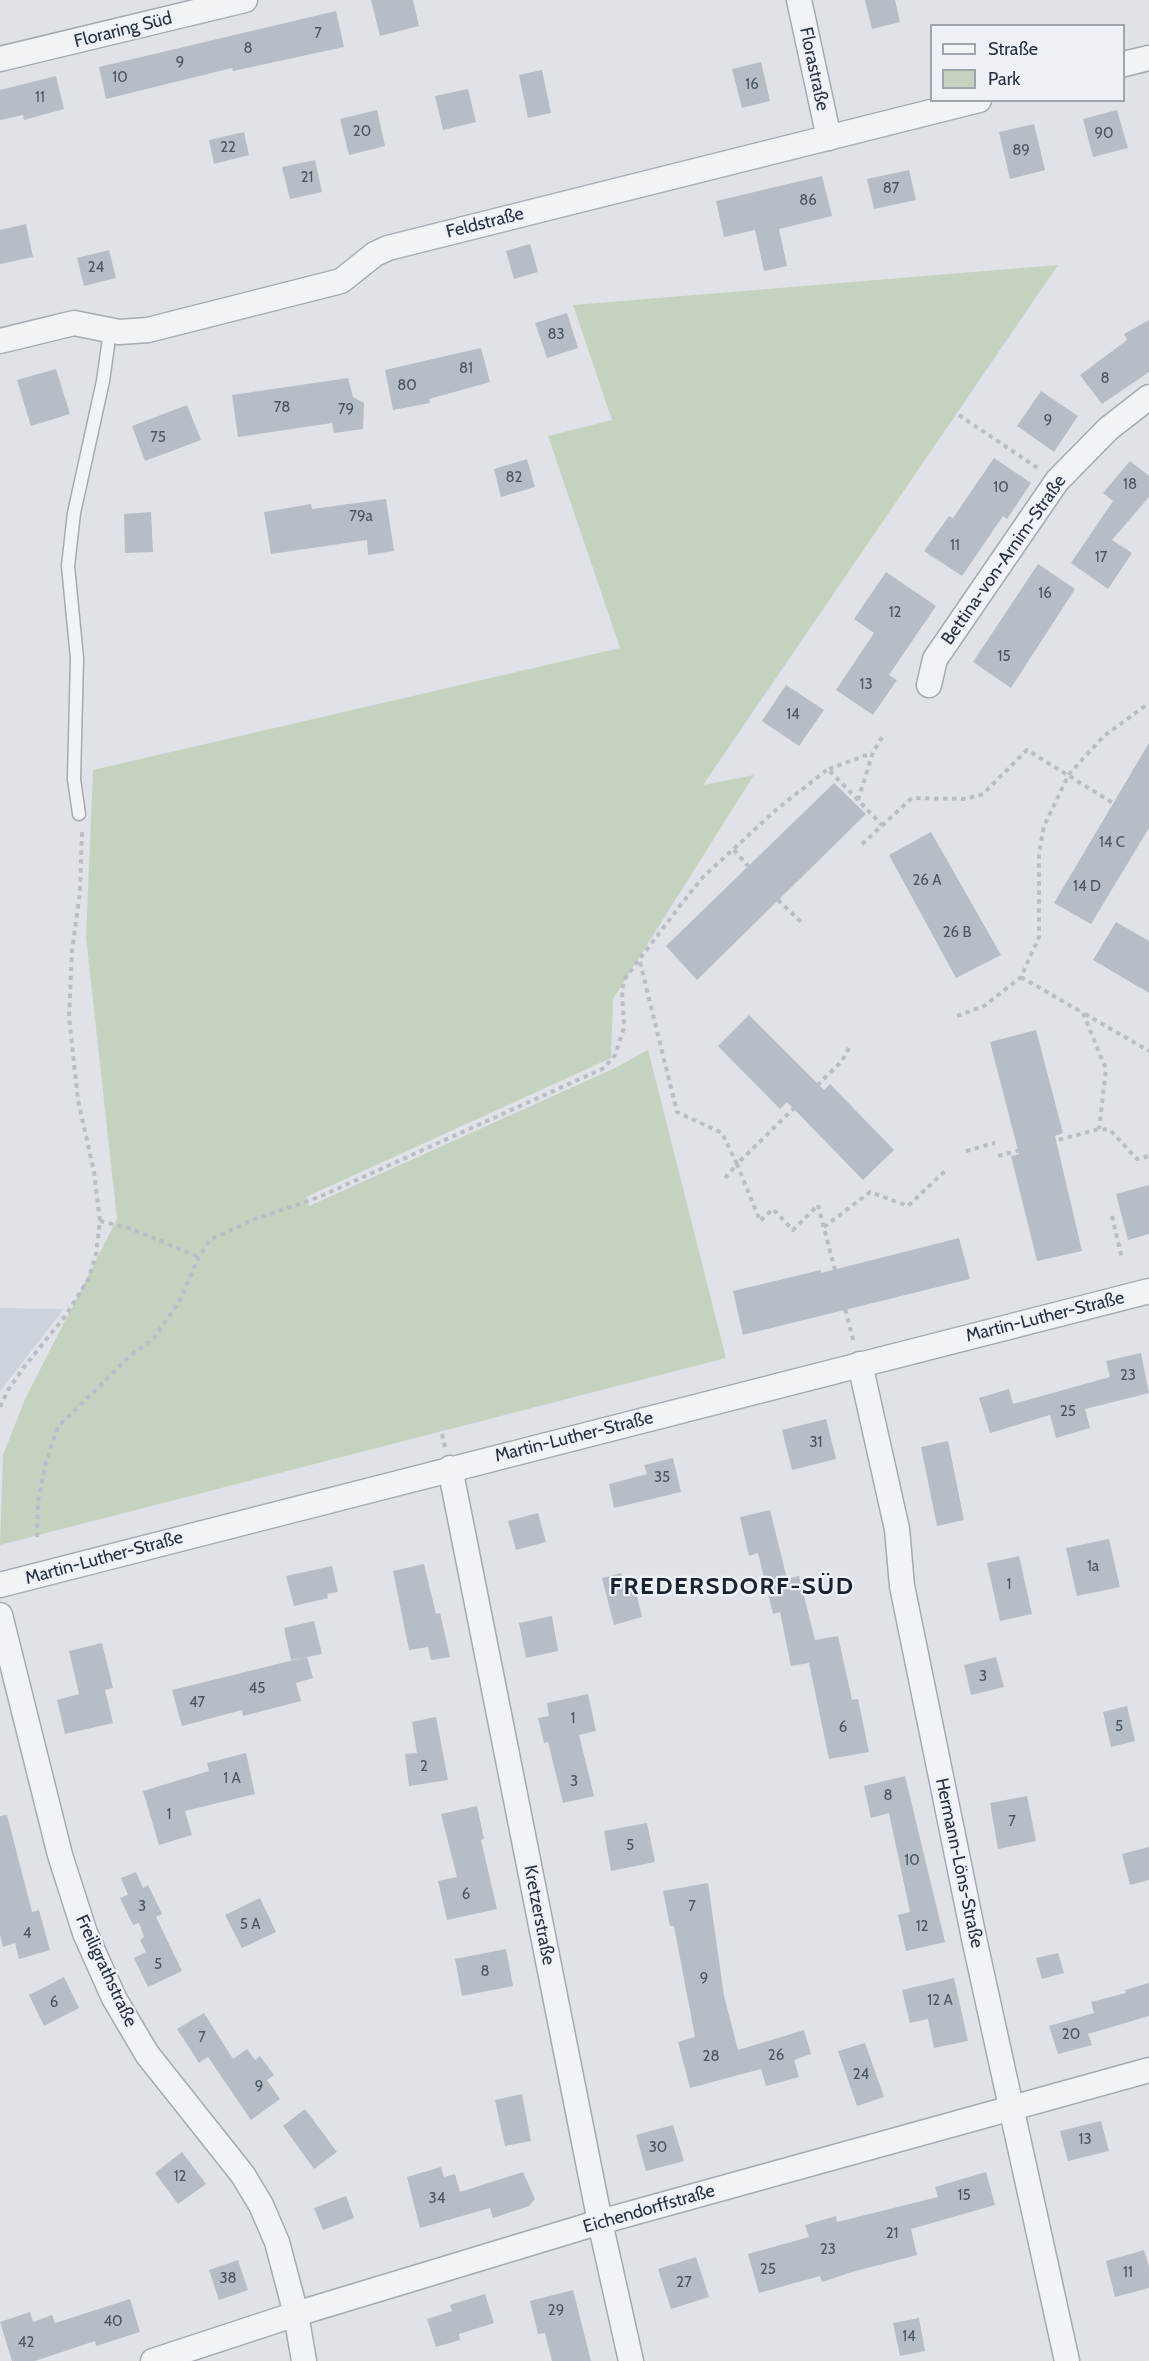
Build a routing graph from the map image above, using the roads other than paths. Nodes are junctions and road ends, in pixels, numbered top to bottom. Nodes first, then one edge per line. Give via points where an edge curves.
1 (245, 0) edge
2 (799, 0) edge
3 (1149, 58) edge
4 (0, 59) edge
5 (1125, 64) edge
6 (971, 102) edge
7 (829, 138) junction
8 (110, 331) junction
9 (0, 340) edge
10 (1149, 397) edge
11 (929, 685) dead end
12 (79, 814) road end
13 (1149, 1291) edge
14 (860, 1364) junction
15 (450, 1468) junction
16 (0, 1585) edge
17 (0, 1615) edge
18 (1149, 2070) edge
19 (1012, 2107) junction
20 (600, 2222) junction
21 (296, 2314) junction
22 (153, 2361) edge
23 (304, 2361) edge
24 (632, 2361) edge
25 (1067, 2361) edge

1 - 4 street, Floraring Süd
2 - 7 street, Florastraße
3 - 5 street
6 - 7 street, Feldstraße
7 - 8 street, Feldstraße via 388,248 341,281 148,330
8 - 9 street, Feldstraße via 74,323
8 - 12 lane via 74,513 68,566 76,658 74,779
10 - 11 street, Bettina-von-Arnim-Straße via 1108,429 1057,481 935,660
13 - 14 street, Martin-Luther-Straße
14 - 15 street, Martin-Luther-Straße
14 - 19 street, Hermann-Löns-Straße via 897,1529 902,1586
15 - 16 street, Martin-Luther-Straße
15 - 20 street, Kretzerstraße
17 - 21 street, Freiligrathstraße via 60,1855 85,1933 114,1998 147,2054 243,2175 261,2205 277,2242
18 - 19 street, Eichendorffstraße
19 - 20 street, Eichendorffstraße
19 - 25 street, Hermann-Löns-Straße
20 - 21 street, Eichendorffstraße
20 - 24 street, Kretzerstraße
21 - 22 street, Eichendorffstraße
21 - 23 street, Freiligrathstraße

